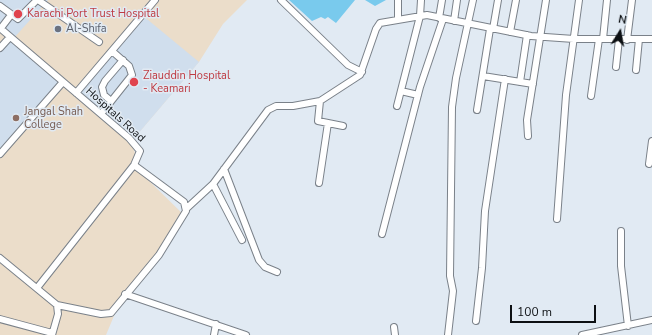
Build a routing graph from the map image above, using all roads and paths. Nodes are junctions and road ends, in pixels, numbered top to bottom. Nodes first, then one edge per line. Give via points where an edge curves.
1 (38, 0) edge
2 (156, 0) edge
3 (281, 0) edge
4 (398, 0) edge
5 (421, 0) edge
6 (442, 0) edge
7 (457, 0) edge
8 (473, 0) edge
9 (498, 0) edge
10 (516, 0) edge
11 (546, 0) edge
12 (579, 0) edge
13 (607, 0) edge
14 (632, 0) edge
15 (0, 6) edge
16 (11, 15) junction
17 (420, 16) junction
18 (441, 18) junction
19 (398, 20) junction
20 (454, 21) junction
21 (468, 23) junction
22 (0, 28) edge
23 (492, 29) junction
24 (510, 32) junction
25 (527, 35) junction
26 (540, 36) junction
27 (10, 37) junction
28 (574, 39) junction
29 (601, 39) junction
30 (619, 39) junction
31 (640, 39) junction
32 (652, 39) edge
33 (627, 40) junction
34 (99, 42) dead end
35 (0, 48) edge
36 (112, 51) junction
37 (123, 60) junction
38 (616, 67) dead end
39 (636, 70) dead end
40 (362, 72) junction
41 (483, 76) junction
42 (505, 79) junction
43 (63, 82) junction
44 (520, 82) junction
45 (533, 84) junction
46 (401, 91) junction
47 (76, 93) junction
48 (418, 95) junction
49 (591, 96) dead end
50 (111, 101) junction
51 (320, 101) junction
52 (397, 106) dead end
53 (477, 110) dead end
54 (101, 114) junction
55 (328, 123) junction
56 (343, 126) dead end
57 (528, 136) dead end
58 (652, 141) edge
59 (0, 154) edge
60 (649, 164) dead end
61 (134, 165) junction
62 (224, 169) junction
63 (319, 183) dead end
64 (213, 184) junction
65 (186, 208) junction
66 (557, 219) dead end
67 (621, 231) dead end
68 (382, 234) dead end
69 (242, 240) dead end
70 (0, 258) edge
71 (277, 272) dead end
72 (37, 288) junction
73 (125, 294) junction
74 (57, 305) junction
75 (0, 319) edge
76 (652, 320) edge
77 (476, 321) dead end
78 (216, 324) junction
79 (628, 326) junction
80 (394, 327) dead end
81 (52, 334) edge
82 (214, 335) edge
83 (246, 335) edge
84 (395, 335) edge
85 (448, 335) edge
86 (582, 335) edge

1 - 16 street via 18,19
1 - 34 street
2 - 36 street
3 - 40 street via 348,66
4 - 19 street
5 - 17 street
6 - 18 street
7 - 20 street
8 - 21 street
9 - 23 street
10 - 24 street
11 - 26 street
12 - 28 street
13 - 29 street
14 - 33 street
15 - 16 street
16 - 22 street
17 - 18 street
17 - 19 street
17 - 46 street
18 - 20 street
18 - 48 street
19 - 40 street via 377,25
20 - 21 street
21 - 23 street
21 - 85 street via 452,107 450,276 453,291
22 - 27 street, Hospitals Road
23 - 24 street
23 - 41 street
24 - 25 street
25 - 26 street
25 - 44 street
26 - 28 street
26 - 45 street
27 - 35 street
27 - 43 street, Hospitals Road
28 - 29 street
28 - 66 street via 566,95
29 - 30 street
29 - 49 street
30 - 33 street
30 - 38 street
31 - 32 street
31 - 33 street
31 - 39 street
36 - 37 street
36 - 47 street
37 - 50 street via 129,66 132,75
37 - 50 street via 104,81 102,87 104,95
40 - 51 street via 357,78
41 - 42 street
41 - 53 street
42 - 44 street
42 - 77 street via 485,211
43 - 47 street, Hospitals Road
43 - 59 street
44 - 45 street
45 - 57 street via 527,120
46 - 48 street
46 - 52 street
47 - 54 street, Hospitals Road
48 - 68 street
50 - 54 street
51 - 55 street via 318,121
51 - 62 street via 271,108
54 - 61 street, Hospitals Road via 139,149 140,154
55 - 56 street
55 - 63 street
58 - 60 street
61 - 65 street via 184,202
61 - 72 street, Hospitals Road
62 - 64 street
62 - 71 street via 259,260 265,267
64 - 65 street
64 - 69 street
65 - 73 street via 159,255
67 - 79 street via 621,266
70 - 72 street
72 - 74 street
73 - 74 street via 111,313 106,314
73 - 78 street
74 - 81 street via 58,314
75 - 81 street
76 - 79 street
78 - 82 street
78 - 83 street
79 - 86 street
80 - 84 street

